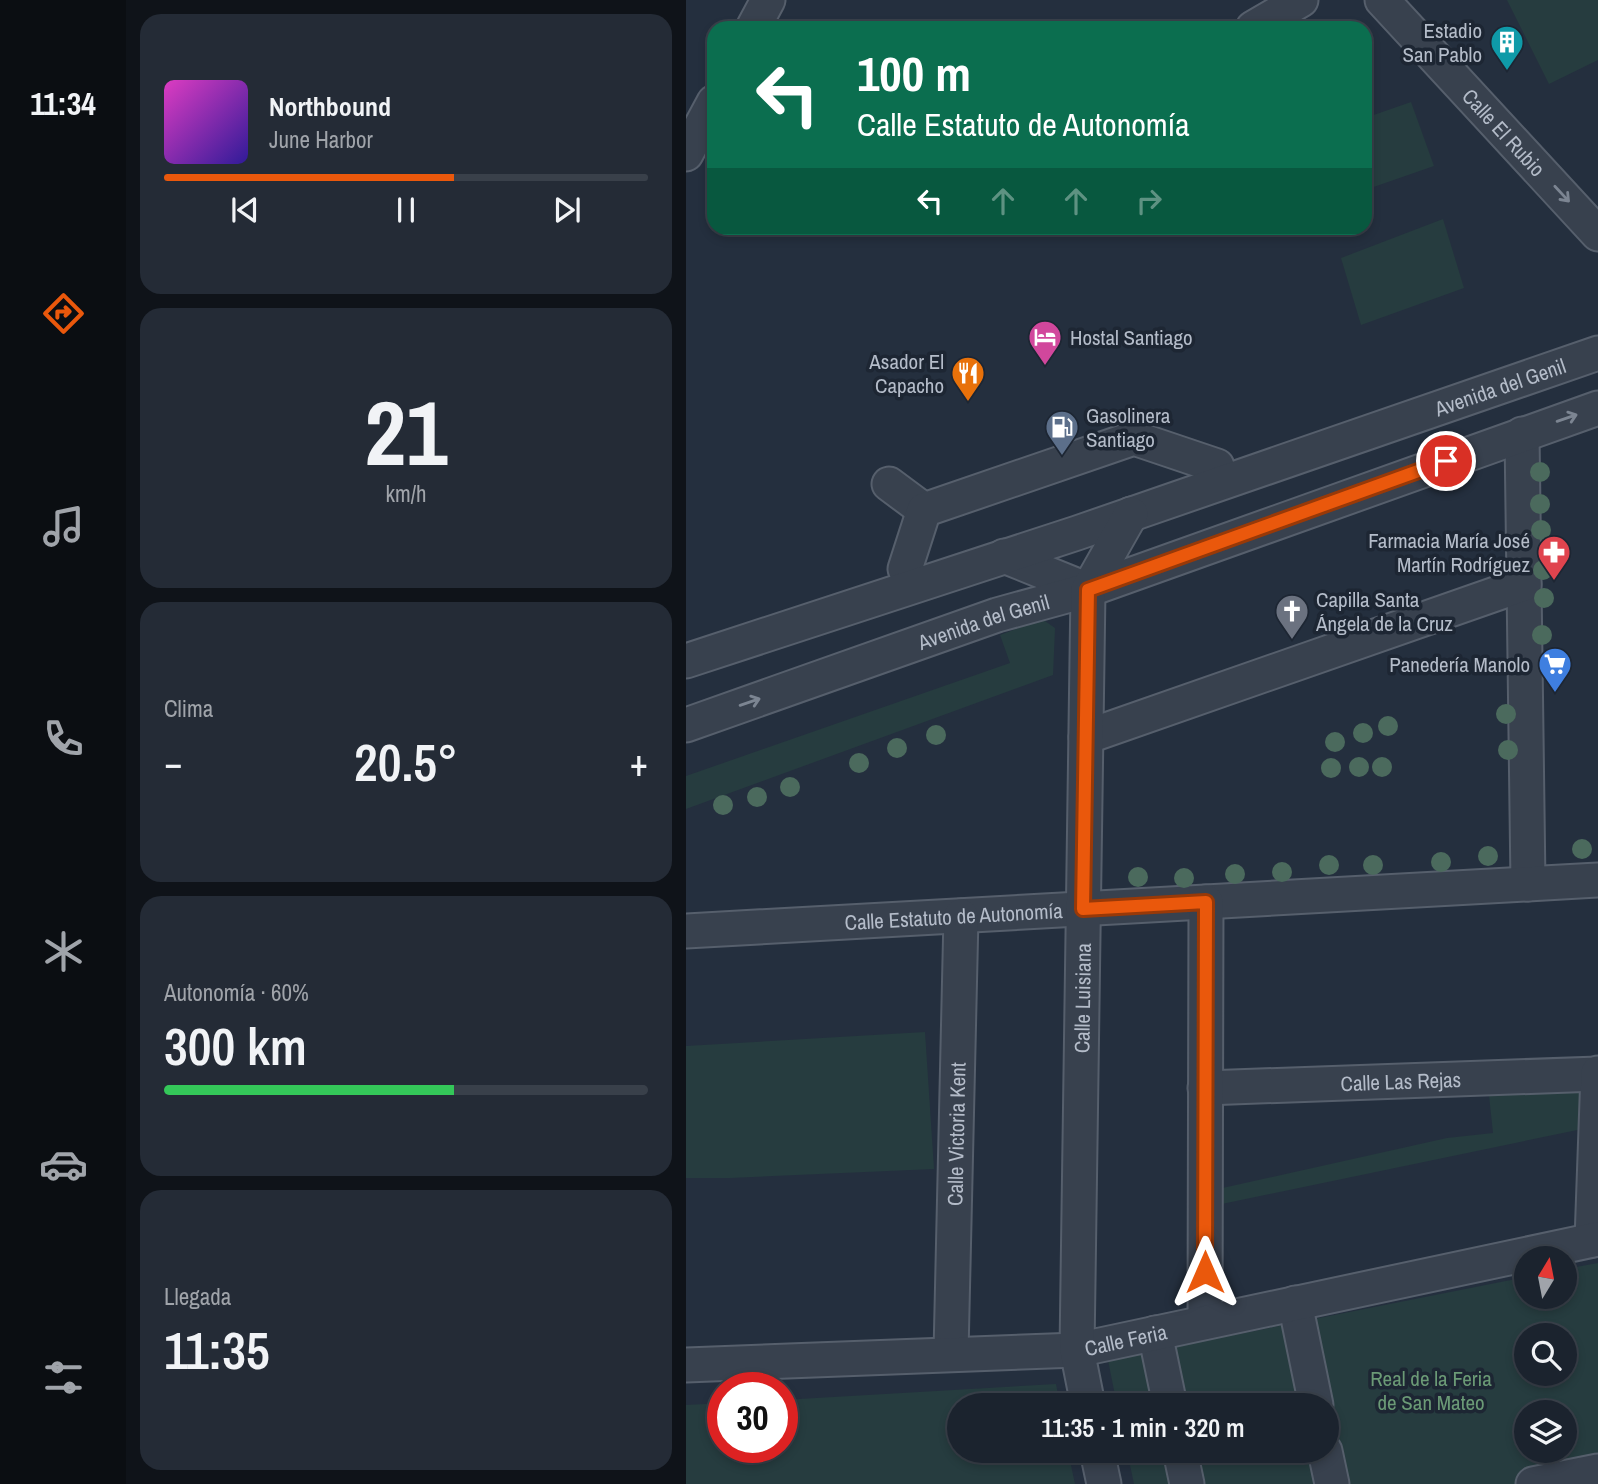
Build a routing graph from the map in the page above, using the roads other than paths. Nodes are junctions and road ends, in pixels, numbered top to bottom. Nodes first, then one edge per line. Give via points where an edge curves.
1 (768, 0) edge
2 (1301, 0) edge
3 (1382, 0) edge
4 (757, 21) edge
5 (1266, 21) edge
6 (707, 114) edge
7 (686, 153) edge
8 (1598, 234) edge
9 (1598, 336) edge
10 (1598, 353) edge
11 (1598, 408) edge
12 (1522, 434) junction
13 (1217, 466) junction
14 (889, 484) dead end
15 (924, 510) junction
16 (1131, 514) junction
17 (1004, 556) junction
18 (905, 569) junction
19 (1524, 584) junction
20 (1088, 590) junction
21 (686, 641) edge
22 (686, 661) edge
23 (686, 725) edge
24 (1086, 737) junction
25 (1598, 880) edge
26 (1528, 884) junction
27 (1206, 902) junction
28 (1083, 909) junction
29 (961, 916) junction
30 (686, 931) edge
31 (1598, 1073) edge
32 (1205, 1088) junction
33 (1595, 1239) edge
34 (1295, 1303) junction
35 (1205, 1322) junction
36 (1155, 1333) junction
37 (1077, 1350) junction
38 (951, 1353) junction
39 (686, 1365) edge
40 (1086, 1393) edge
41 (1168, 1393) edge
42 (1314, 1393) edge
43 (1100, 1463) edge
44 (1183, 1463) edge
45 (1328, 1463) edge
46 (1598, 1471) edge
47 (1104, 1484) edge
48 (1187, 1484) edge
49 (1332, 1484) edge
50 (1533, 1484) edge

1 - 4 street
2 - 5 street
3 -> 8 street, Calle El Rubio
6 - 7 street
9 - 13 street, Avenida del Genil
10 - 16 street, Avenida del Genil
12 -> 11 street, Avenida del Genil
12 - 19 street
12 - 20 street, Avenida del Genil
13 - 15 street via 1134,438
13 - 18 street, Avenida del Genil
14 - 15 street
15 - 18 street
16 - 17 street, Avenida del Genil
16 - 20 street, Calle Luisiana
17 - 20 street
17 - 22 street, Avenida del Genil
18 - 21 street, Avenida del Genil
19 - 24 street
19 - 26 street
23 -> 20 street, Avenida del Genil via 997,615
20 - 24 street, Calle Luisiana
24 - 28 street, Calle Luisiana
25 - 26 street, Calle Estatuto de Autonomía
26 - 27 street, Calle Estatuto de Autonomía
27 - 28 street, Calle Estatuto de Autonomía
27 - 32 street
28 - 29 street, Calle Estatuto de Autonomía
28 - 37 street, Calle Luisiana
29 - 30 street, Calle Estatuto de Autonomía
29 - 38 street, Calle Victoria Kent
31 - 32 street, Calle Las Rejas
31 - 33 street
32 - 35 street
33 - 34 street, Calle Feria
34 - 35 street, Calle Feria
34 - 42 street
35 - 36 street, Calle Feria
36 - 37 street, Calle Feria
36 - 41 street
37 - 38 street, Calle Feria
37 - 40 street, Calle Luisiana
38 - 39 street, Calle Feria
43 - 47 street
44 - 48 street
45 - 49 street
46 - 50 street

